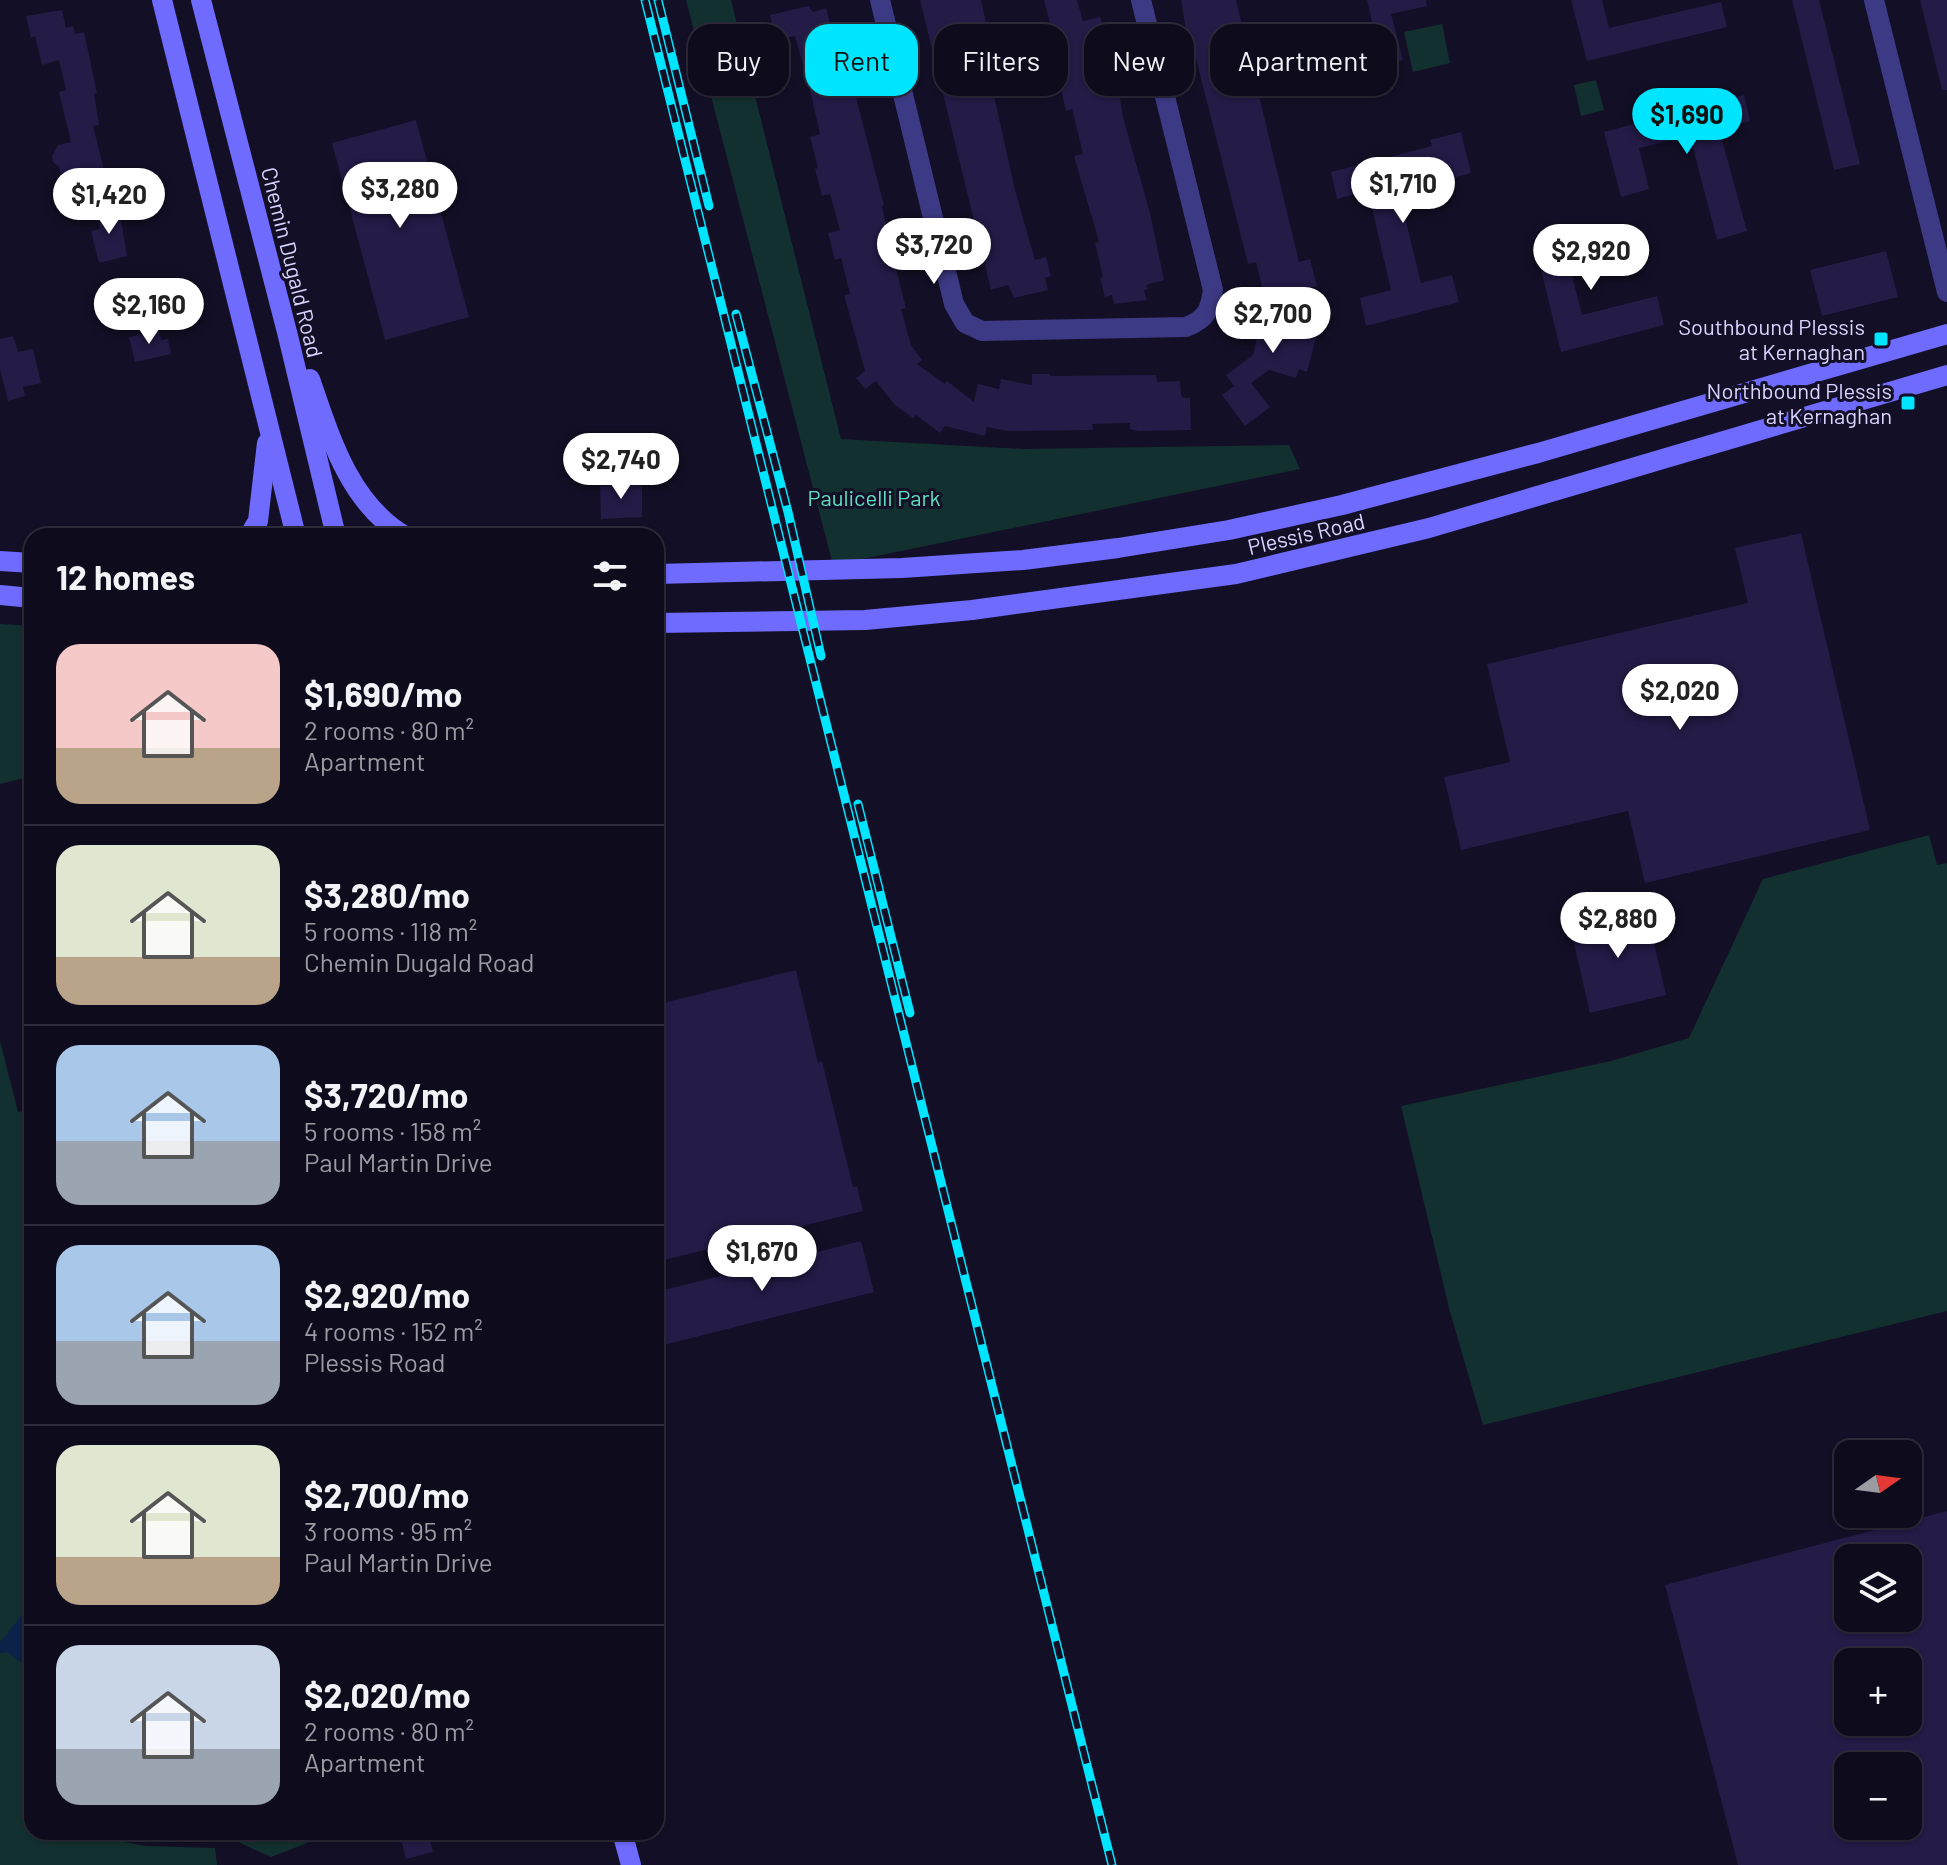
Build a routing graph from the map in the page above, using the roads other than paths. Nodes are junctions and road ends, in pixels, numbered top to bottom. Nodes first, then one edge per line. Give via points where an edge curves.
1 (162, 0) edge
2 (201, 0) edge
3 (880, 0) edge
4 (1141, 0) edge
5 (1874, 0) edge
6 (1947, 292) edge
7 (287, 332) junction
8 (1947, 334) edge
9 (1947, 375) edge
10 (268, 423) junction
11 (254, 528) edge
12 (294, 528) edge
13 (334, 528) edge
14 (391, 528) edge
15 (0, 561) edge
16 (24, 562) edge
17 (664, 574) edge
18 (0, 595) edge
19 (24, 597) edge
20 (664, 623) edge
21 (624, 1840) edge
22 (631, 1865) edge

1 - 10 main road
2 - 7 main road, Chemin Dugald Road
3 - 4 street via 954,304 965,323 982,331 1186,327 1211,309 1213,290
5 - 6 street
7 - 13 main road, Chemin Dugald Road
7 - 14 main road via 308,373 337,458
8 - 17 main road, Plessis Road via 1538,453 1229,530 1008,561
9 - 20 main road, Plessis Road via 1429,528 1236,574 865,620
10 - 11 main road via 265,479
10 - 12 main road
15 - 16 main road
18 - 19 main road
21 - 22 main road

